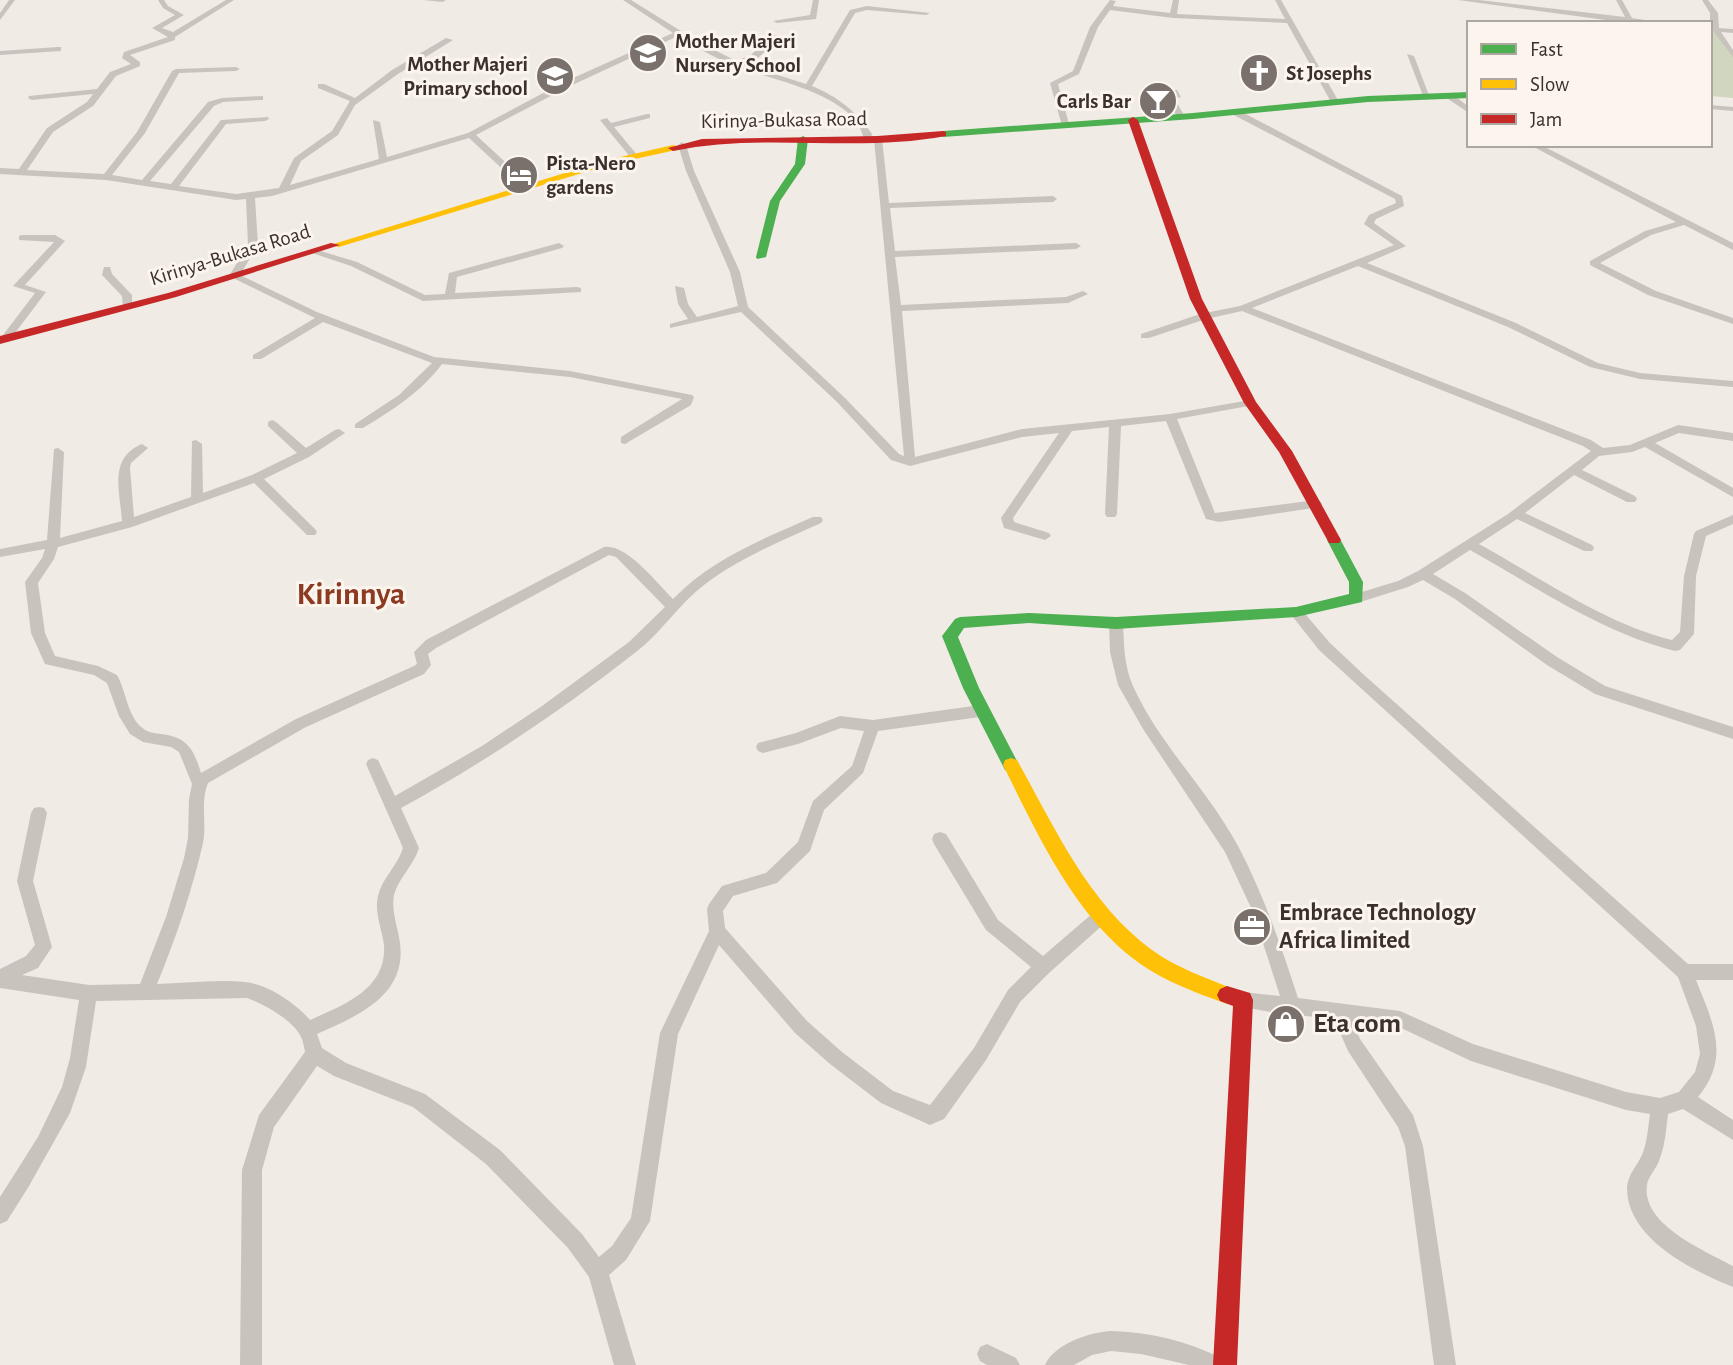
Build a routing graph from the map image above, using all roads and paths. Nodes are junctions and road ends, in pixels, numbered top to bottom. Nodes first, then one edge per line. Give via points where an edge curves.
1 (12, 0) edge
2 (161, 0) edge
3 (231, 0) edge
4 (426, 0) edge
5 (443, 0) edge
6 (626, 0) edge
7 (816, 0) edge
8 (1177, 0) edge
9 (1278, 0) edge
10 (1461, 0) edge
11 (1619, 0) edge
12 (1705, 0) edge
13 (1109, 2) edge
14 (926, 13) dead end
15 (1173, 16) junction
16 (0, 18) edge
17 (652, 19) dead end
18 (777, 21) dead end
19 (1289, 21) junction
20 (1630, 21) edge
21 (1713, 30) edge
22 (1733, 32) edge
23 (678, 33) junction
24 (174, 35) junction
25 (775, 37) dead end
26 (449, 40) dead end
27 (58, 49) dead end
28 (0, 53) edge
29 (1733, 55) edge
30 (1410, 56) dead end
31 (736, 64) junction
32 (236, 69) dead end
33 (321, 86) dead end
34 (808, 87) junction
35 (102, 91) junction
36 (1174, 92) dead end
37 (1448, 95) junction
38 (1467, 95) edge
39 (1427, 96) junction
40 (32, 98) dead end
41 (260, 98) dead end
42 (356, 101) junction
43 (1335, 102) junction
44 (1712, 107) edge
45 (1467, 109) edge
46 (1733, 109) edge
47 (1233, 111) junction
48 (647, 116) dead end
49 (1181, 117) junction
50 (265, 119) dead end
51 (1133, 120) junction
52 (376, 122) dead end
53 (1065, 124) junction
54 (471, 135) junction
55 (803, 139) junction
56 (871, 139) junction
57 (678, 145) junction
58 (1538, 147) edge
59 (634, 156) junction
60 (383, 160) junction
61 (0, 171) edge
62 (22, 172) junction
63 (106, 177) junction
64 (144, 183) junction
65 (173, 187) junction
66 (527, 187) junction
67 (283, 190) junction
68 (250, 197) junction
69 (1053, 199) dead end
70 (884, 206) junction
71 (1685, 222) junction
72 (22, 238) dead end
73 (559, 246) dead end
74 (1076, 246) dead end
75 (1733, 247) edge
76 (314, 252) junction
77 (888, 254) junction
78 (761, 257) dead end
79 (1361, 264) junction
80 (107, 269) dead end
81 (234, 276) junction
82 (679, 288) dead end
83 (577, 290) dead end
84 (1083, 295) dead end
85 (450, 296) junction
86 (739, 306) junction
87 (128, 307) junction
88 (897, 308) junction
89 (1243, 308) junction
90 (1204, 316) junction
91 (322, 318) junction
92 (694, 321) junction
93 (1733, 321) edge
94 (674, 326) dead end
95 (891, 328) dead end
96 (1145, 337) dead end
97 (2, 339) edge
98 (257, 357) dead end
99 (439, 360) junction
100 (1733, 384) edge
101 (1250, 403) junction
102 (1170, 417) junction
103 (1115, 423) junction
104 (272, 424) dead end
105 (359, 426) dead end
106 (1068, 428) junction
107 (339, 433) dead end
108 (1733, 437) edge
109 (625, 440) dead end
110 (1645, 442) junction
111 (197, 444) dead end
112 (142, 448) dead end
113 (58, 452) dead end
114 (1601, 452) junction
115 (305, 454) junction
116 (910, 462) junction
117 (1575, 471) junction
118 (256, 478) junction
119 (1733, 493) edge
120 (197, 499) junction
121 (1631, 499) dead end
122 (1316, 504) junction
123 (1111, 514) dead end
124 (1516, 514) junction
125 (1733, 519) edge
126 (817, 520) dead end
127 (128, 524) junction
128 (311, 532) dead end
129 (1045, 536) dead end
130 (53, 543) junction
131 (1470, 544) junction
132 (1588, 548) dead end
133 (0, 553) edge
134 (1423, 573) junction
135 (1357, 598) junction
136 (674, 608) junction
137 (1296, 612) junction
138 (1116, 623) junction
139 (981, 711) junction
140 (873, 726) junction
141 (1733, 733) edge
142 (763, 747) dead end
143 (373, 764) dead end
144 (200, 782) junction
145 (393, 805) junction
146 (39, 813) dead end
147 (940, 839) dead end
148 (1100, 918) junction
149 (717, 931) junction
150 (1043, 967) junction
151 (1685, 972) junction
152 (1733, 972) edge
153 (0, 979) edge
154 (89, 993) junction
155 (145, 993) junction
156 (1243, 1000) junction
157 (1293, 1008) junction
158 (1339, 1010) junction
159 (307, 1030) junction
160 (315, 1054) junction
161 (1685, 1099) junction
162 (1660, 1107) junction
163 (1733, 1131) edge
164 (0, 1214) edge
165 (598, 1272) junction
166 (1733, 1277) edge
167 (987, 1354) dead end
168 (251, 1365) edge
169 (625, 1365) edge
170 (1009, 1365) edge
171 (1056, 1365) edge
172 (1214, 1365) edge
173 (1225, 1365) edge
174 (1446, 1365) edge

1 - 16 street
2 - 24 street via 164,7 180,15 156,28
3 - 24 street
4 - 5 street
6 - 23 street
7 - 18 street via 813,17
8 - 15 street
9 - 19 street
10 - 20 street
11 - 20 street
12 - 21 street via 1714,13
13 - 15 street
13 - 53 street via 1076,72 1054,83
14 - 34 street via 852,11
15 - 19 street
17 - 56 street via 740,69 838,102
19 - 43 street
21 - 22 street
21 - 29 street
23 - 31 street
23 - 54 street
24 - 35 street via 162,44 127,54 126,58 137,64 113,74
25 - 31 street via 754,57
26 - 42 street
27 - 28 street
30 - 39 street
31 - 34 street
32 - 63 street via 176,71 141,133
33 - 42 street
34 - 56 street via 849,108
35 - 40 street
35 - 62 street via 50,130
36 - 49 street via 1177,97 1170,97
37 - 38 street, Kirinya-Bukasa Road
37 - 39 street, Kirinya-Bukasa Road
37 - 45 street
39 - 43 street, Kirinya-Bukasa Road
41 - 64 street via 211,104
42 - 67 street via 335,133 297,160
43 - 47 street, Kirinya-Bukasa Road
44 - 46 street
47 - 49 street, Kirinya-Bukasa Road
47 - 79 street via 1399,198 1401,204 1369,224 1400,248
48 - 59 street via 606,123
49 - 51 street, Kirinya-Bukasa Road
50 - 65 street via 224,122
51 - 53 street, Kirinya-Bukasa Road
51 - 90 street
52 - 60 street
53 - 56 street, Kirinya-Bukasa Road
54 - 60 street
54 - 66 street
55 - 56 street, Kirinya-Bukasa Road
55 - 57 street, Kirinya-Bukasa Road
55 - 78 street via 798,170 775,201
56 - 70 street
56 - 95 street
57 - 59 street, Kirinya-Bukasa Road
57 - 86 street via 735,272
58 - 71 street
59 - 66 street, Kirinya-Bukasa Road
60 - 67 street
61 - 62 street
62 - 63 street
63 - 64 street
64 - 65 street
65 - 68 street
66 - 76 street, Kirinya-Bukasa Road
67 - 68 street
68 - 81 street via 253,245
69 - 70 street
70 - 77 street
71 - 75 street
71 - 93 street via 1648,233 1593,263 1652,293
72 - 97 street via 60,241 18,286 41,292
73 - 85 street via 452,275
74 - 77 street
76 - 81 street, Kirinya-Bukasa Road
76 - 85 street via 354,264 414,296
77 - 88 street
79 - 89 street
79 - 100 street via 1512,325 1594,365 1640,376
80 - 87 street via 107,275 127,295
81 - 87 street, Kirinya-Bukasa Road
81 - 91 street
82 - 92 street
83 - 85 street
84 - 88 street via 1068,300
86 - 92 street
86 - 116 street via 823,382 895,457
87 - 97 street, Kirinya-Bukasa Road
88 - 116 street
89 - 90 street
89 - 114 street
90 - 96 street
90 - 101 street
91 - 98 street
91 - 99 street
92 - 94 street
99 - 105 street via 391,408
99 - 109 street via 570,374 688,397 687,403
101 - 102 street
101 - 122 street
102 - 103 street
102 - 122 street via 1210,516
103 - 106 street
103 - 123 street
104 - 115 street
106 - 116 street via 1022,433
106 - 129 street via 1007,517 1008,525
107 - 115 street
108 - 110 street via 1678,429
110 - 114 street
110 - 119 street
111 - 120 street
112 - 127 street via 124,468
113 - 130 street
114 - 117 street
115 - 118 street
117 - 121 street
117 - 124 street
118 - 120 street
118 - 128 street
120 - 127 street
122 - 135 street via 1356,582
124 - 131 street
124 - 132 street
125 - 131 street via 1700,534 1690,576 1687,634 1675,646 1648,639 1582,608
126 - 136 street via 701,581
127 - 130 street
130 - 133 street
130 - 144 street via 48,559 31,582 36,624 48,657 112,679 122,712 132,724 144,736 179,743
131 - 134 street
134 - 135 street
134 - 141 street via 1600,690
135 - 137 street
136 - 144 street via 620,554 608,550 430,644 421,652 424,664 419,670 301,723
136 - 145 street via 636,644 560,701 488,751
137 - 138 street
137 - 151 street via 1351,672
138 - 139 street via 1029,618 960,623 950,636
138 - 157 street via 1125,685 1231,848 1261,912
139 - 140 street
139 - 148 street
140 - 142 street via 832,723
140 - 149 street via 858,768 818,806 804,846 771,878 728,891 715,909
143 - 145 street
144 - 155 street via 188,875
145 - 159 street via 411,848 386,896 391,972 377,992
146 - 153 street via 25,881 44,947 25,967
147 - 150 street via 992,925
148 - 150 street
148 - 156 street via 1168,972 1206,990
149 - 150 street via 810,1035 887,1097 923,1115 937,1112 980,1054 1007,1007
149 - 165 street via 669,1033 640,1221 619,1253
151 - 152 street
151 - 161 street via 1705,1026 1709,1054 1703,1077
153 - 154 street
154 - 155 street
154 - 164 street via 77,1066 64,1105
155 - 159 street via 247,990 264,996
156 - 157 street
156 - 173 street
157 - 158 street
158 - 162 street via 1400,1019 1471,1052 1626,1101
158 - 174 street via 1354,1045 1406,1122 1414,1146
159 - 160 street
160 - 165 street via 340,1070 419,1100 443,1117 493,1157 575,1241
160 - 168 street via 266,1122 252,1170
161 - 162 street
161 - 163 street
162 - 166 street via 1650,1160 1639,1178 1642,1206 1663,1238
165 - 169 street
167 - 170 street
171 - 172 street via 1100,1342 1121,1341 1194,1356

